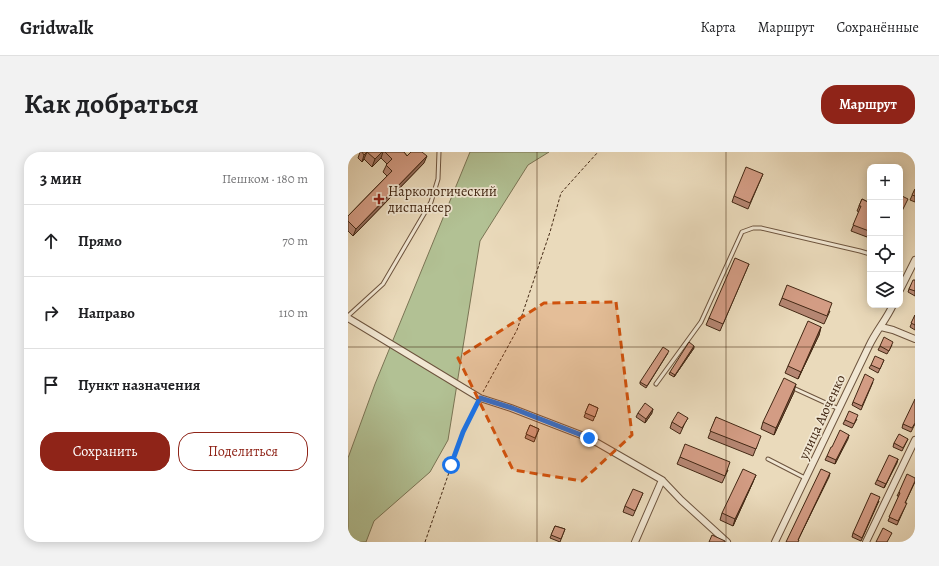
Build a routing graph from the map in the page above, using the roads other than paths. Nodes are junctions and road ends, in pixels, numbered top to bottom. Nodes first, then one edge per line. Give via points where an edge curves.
1 (439, 152) edge
2 (867, 253) edge
3 (915, 260) edge
4 (903, 278) edge
5 (891, 308) edge
6 (348, 317) edge
7 (881, 328) junction
8 (915, 339) edge
9 (656, 384) dead end
10 (784, 384) edge
11 (840, 409) junction
12 (915, 440) edge
13 (768, 459) dead end
14 (806, 478) junction
15 (662, 480) junction
16 (635, 542) edge
17 (727, 542) edge
18 (775, 542) edge
19 (866, 542) edge

1 - 6 lane via 438,179 431,202 383,284
2 - 9 lane via 761,228 742,232 701,322
3 - 4 street
5 - 7 street, улица Аюченко
6 - 15 street via 480,398 589,438
7 - 8 street
7 - 11 street, улица Аюченко via 876,331
10 - 11 lane
11 - 14 street, улица Аюченко
12 - 19 street
13 - 14 lane
14 - 18 street, улица Аюченко
15 - 16 street
15 - 17 street via 680,500

